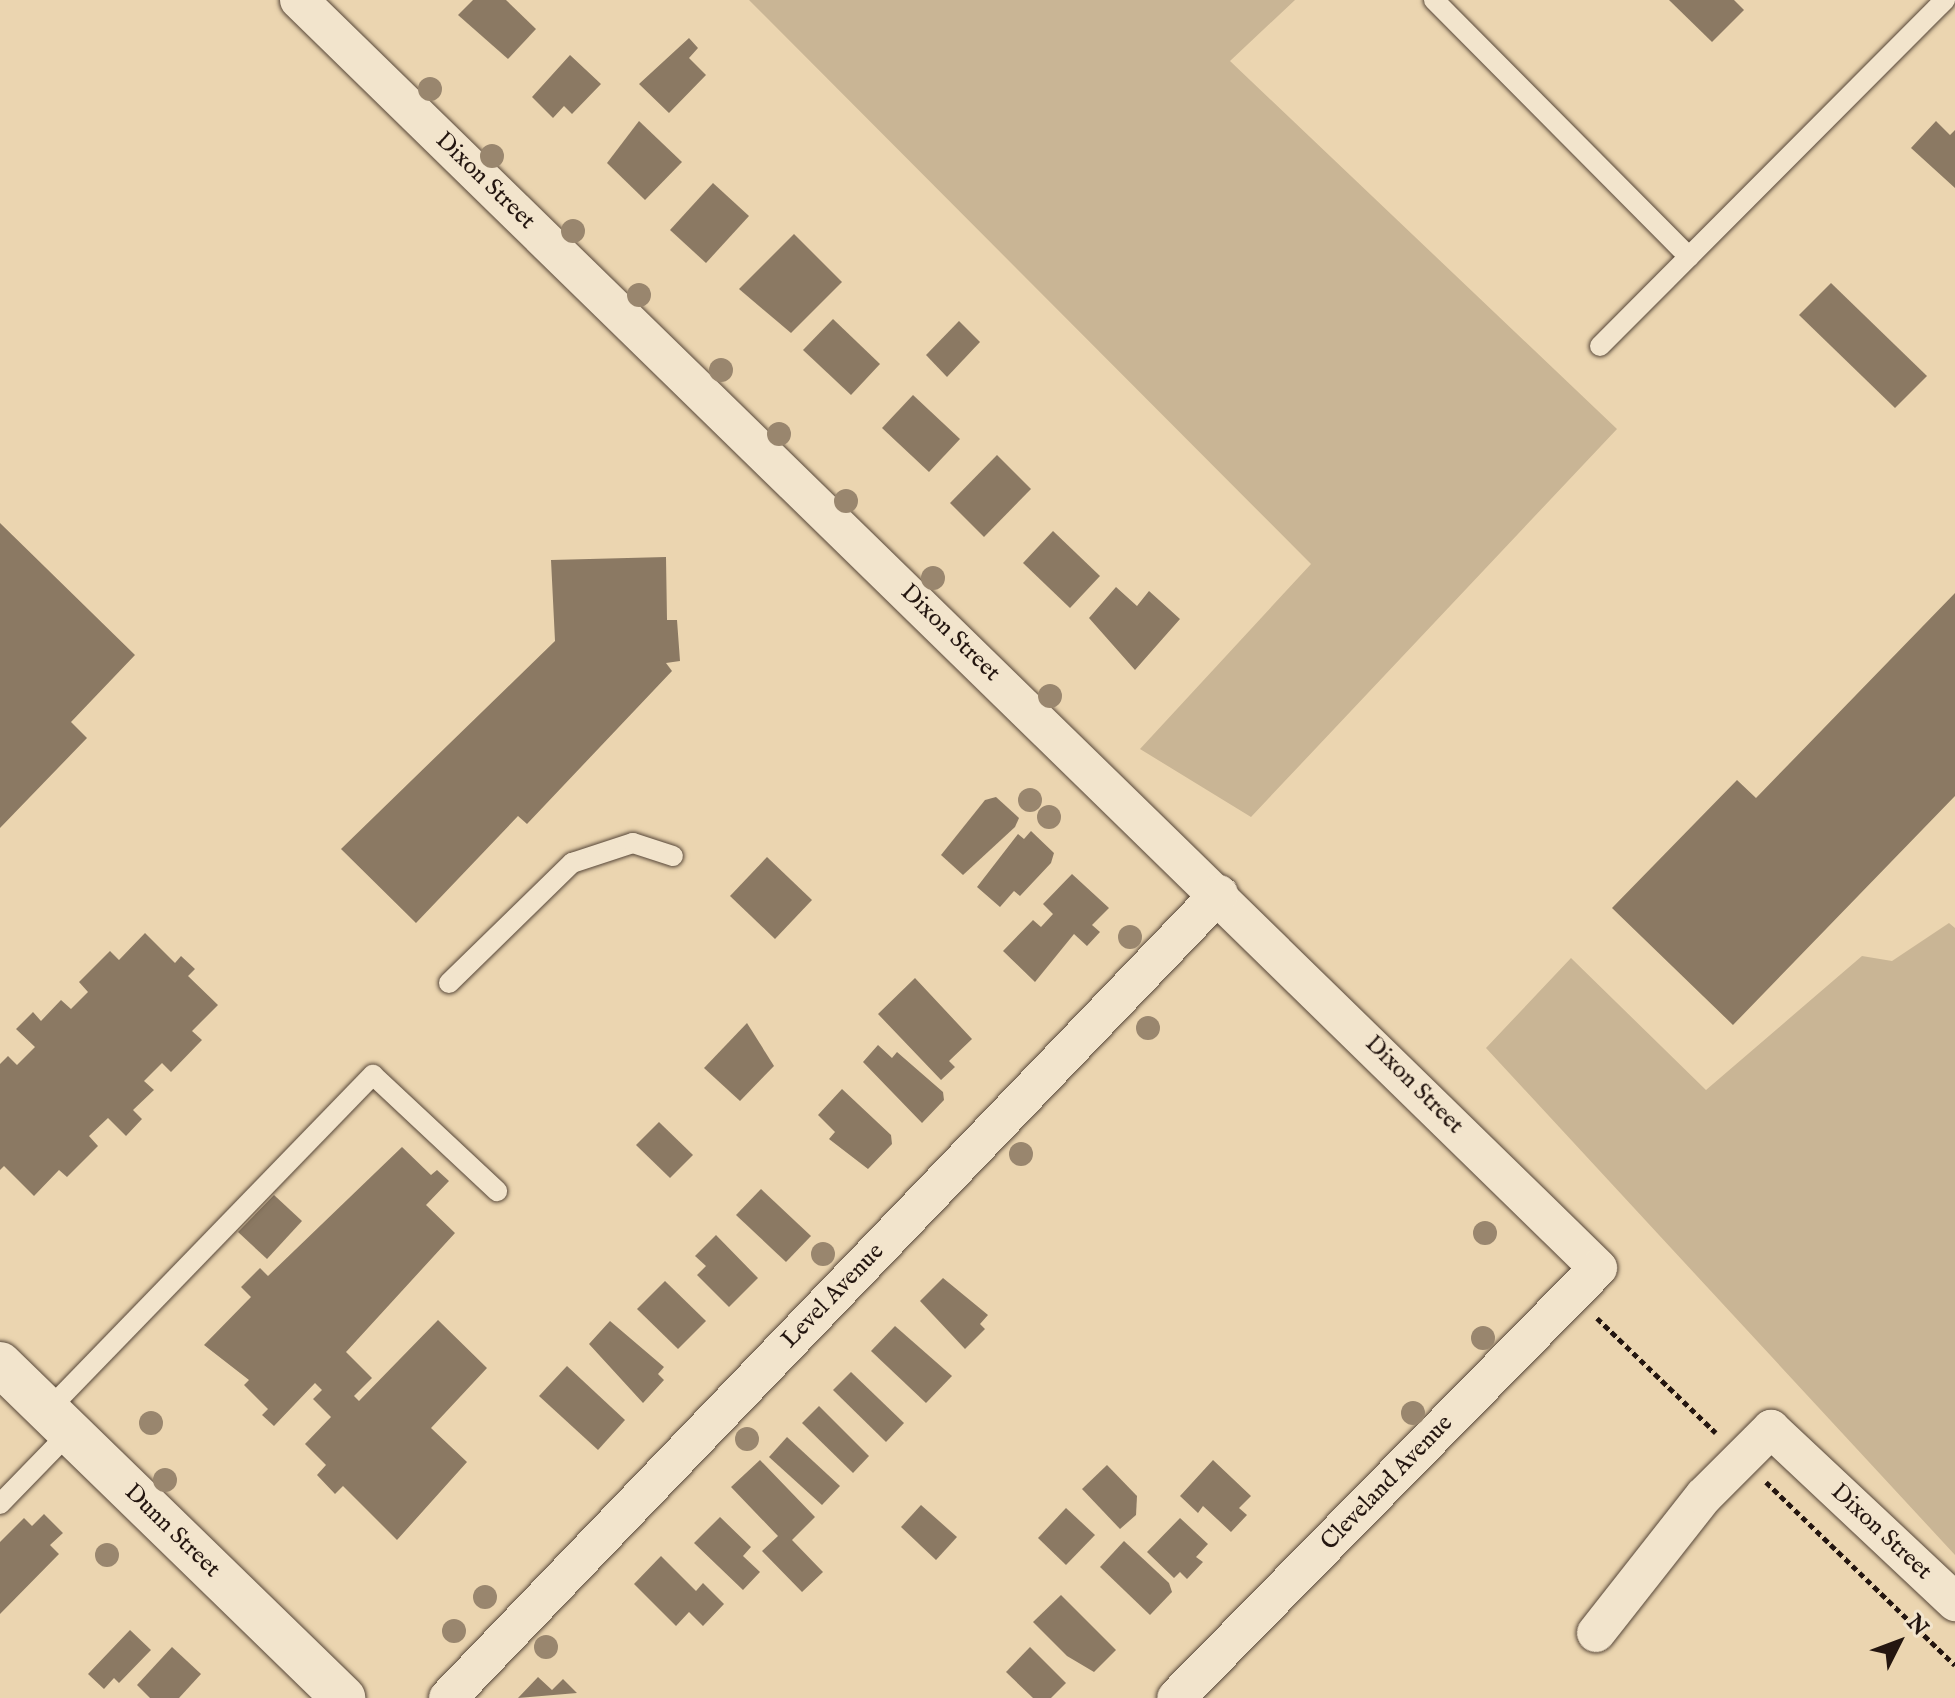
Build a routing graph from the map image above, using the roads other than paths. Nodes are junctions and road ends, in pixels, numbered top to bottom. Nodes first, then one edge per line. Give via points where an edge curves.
1 (299, 0) edge
2 (1434, 0) edge
3 (1945, 0) edge
4 (1689, 257) junction
5 (1600, 346) dead end
6 (673, 856) dead end
7 (1219, 894) junction
8 (449, 983) dead end
9 (497, 1191) dead end
10 (1598, 1268) joint
11 (0, 1364) edge
12 (59, 1421) junction
13 (0, 1504) edge
14 (1955, 1602) edge
15 (1596, 1633) dead end
16 (343, 1698) edge
17 (448, 1698) edge
18 (1176, 1698) edge

1 - 7 street, Dixon Street
2 - 4 lane
3 - 4 lane
4 - 5 lane
6 - 8 lane via 633,843 572,863
7 - 10 street, Dixon Street
7 - 17 street, Level Avenue
9 - 12 lane via 373,1075
10 - 18 street, Cleveland Avenue
11 - 12 street, Dunn Street
12 - 13 lane
12 - 16 street, Dunn Street
14 - 15 street, Dixon Street via 1771,1429 1704,1496

